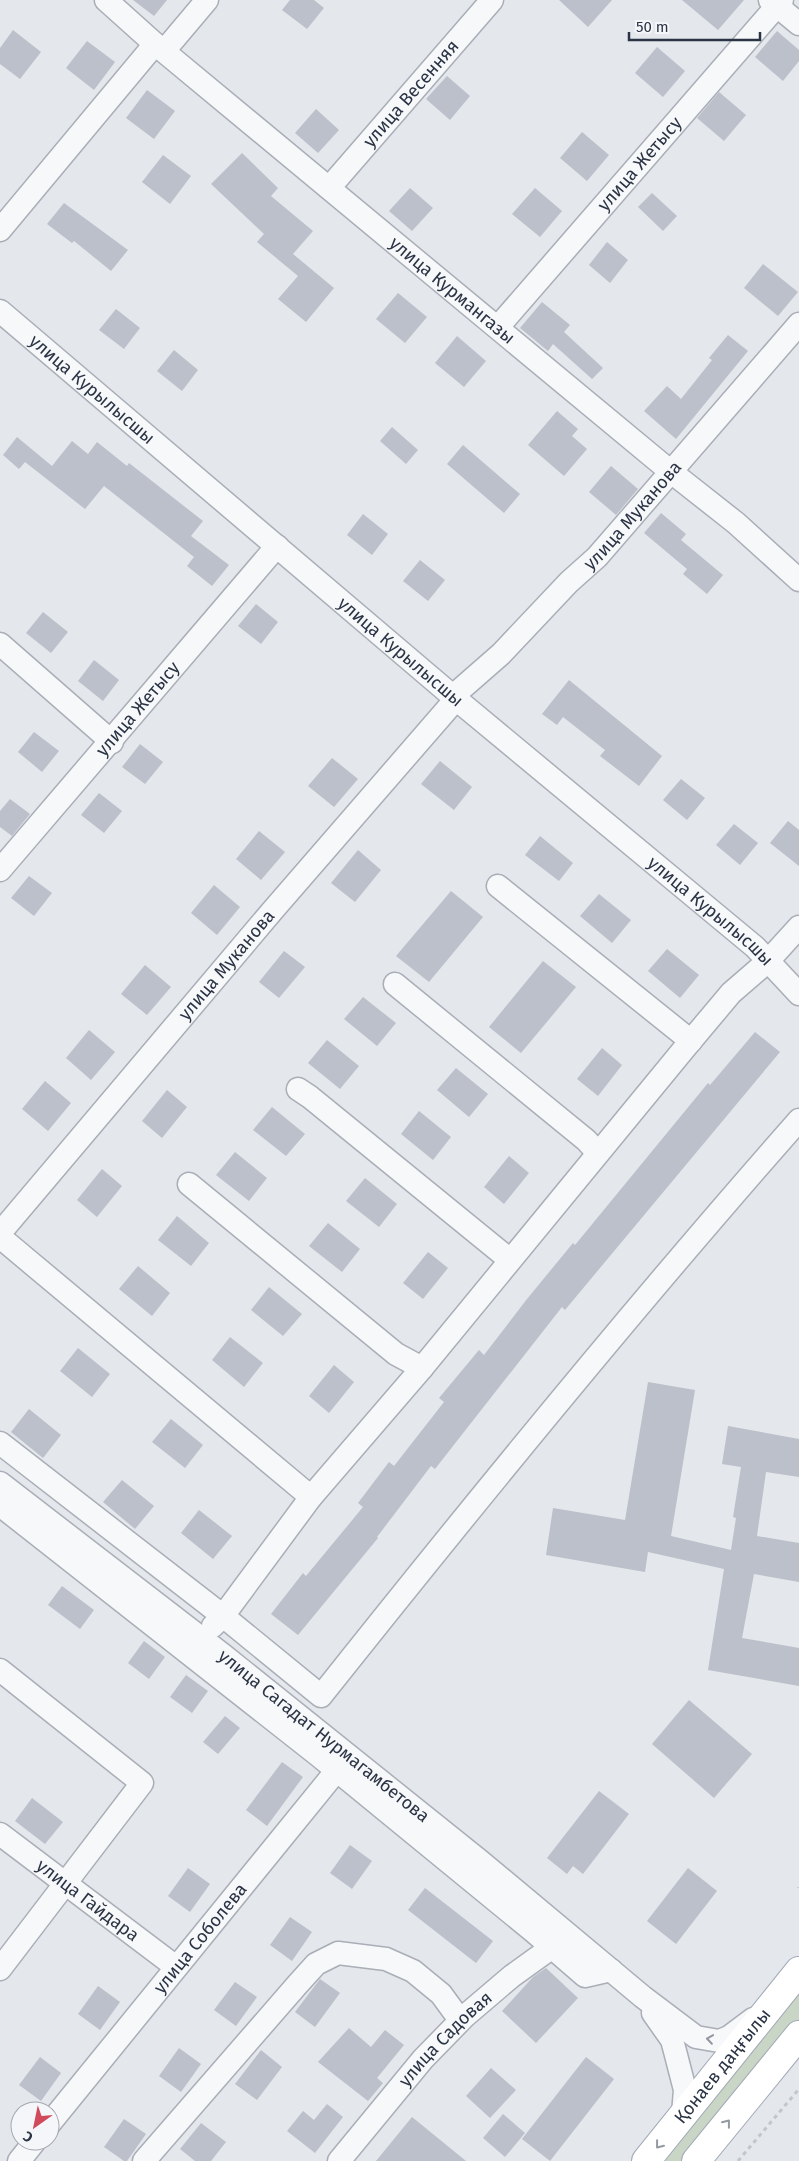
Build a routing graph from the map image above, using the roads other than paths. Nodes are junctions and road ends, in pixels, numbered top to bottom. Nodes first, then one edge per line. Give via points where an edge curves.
1 (106, 0) edge
2 (207, 0) edge
3 (492, 0) edge
4 (776, 2) edge
5 (799, 24) edge
6 (160, 48) junction
7 (329, 188) junction
8 (0, 230) edge
9 (0, 310) edge
10 (799, 324) edge
11 (498, 327) junction
12 (670, 472) junction
13 (277, 546) junction
14 (799, 580) edge
15 (0, 644) edge
16 (455, 698) junction
17 (112, 742) junction
18 (0, 870) edge
19 (498, 886) dead end
20 (799, 927) edge
21 (768, 961) junction
22 (395, 984) dead end
23 (799, 994) edge
24 (691, 1041) junction
25 (298, 1089) dead end
26 (799, 1120) edge
27 (598, 1153) junction
28 (190, 1184) dead end
29 (0, 1233) edge
30 (0, 1237) edge
31 (510, 1260) junction
32 (422, 1368) junction
33 (0, 1443) edge
34 (0, 1483) edge
35 (311, 1497) junction
36 (0, 1505) edge
37 (223, 1616) junction
38 (201, 1638) junction
39 (0, 1670) edge
40 (343, 1763) junction
41 (0, 1834) edge
42 (65, 1884) junction
43 (557, 1937) junction
44 (176, 1967) junction
45 (0, 1969) edge
46 (799, 1971) edge
47 (779, 1996) junction
48 (643, 1997) junction
49 (460, 2020) junction
50 (799, 2035) edge
51 (60, 2111) edge
52 (683, 2114) junction
53 (27, 2151) edge
54 (19, 2161) edge
55 (144, 2161) edge
56 (339, 2161) edge
57 (646, 2161) edge
58 (696, 2161) edge

1 - 6 street, улица Курмангазы
2 - 6 street
3 - 7 street, улица Весенняя
4 - 5 street
4 - 11 street, улица Жетысу
6 - 7 street, улица Курмангазы
6 - 8 street
7 - 11 street, улица Курмангазы
9 - 13 street, улица Курылысшы
10 - 12 street, улица Муканова
11 - 12 street, улица Курмангазы
12 - 14 street, улица Курмангазы via 736,523
12 - 16 street, улица Муканова via 597,556
13 - 16 street, улица Курылысшы
13 - 17 street, улица Жетысу
15 - 17 street
16 - 21 street, улица Курылысшы
16 - 29 street, улица Муканова
17 - 18 street, улица Жетысу
19 - 24 street
20 - 21 street
21 - 23 street, улица Курылысшы
21 - 24 street via 731,993
22 - 27 street
24 - 27 street
25 - 31 street
26 - 37 street via 630,1317 321,1696
27 - 31 street
28 - 32 street via 396,1354
30 - 35 street
31 - 32 street
32 - 35 street
33 - 37 street
34 - 38 street, улица Сагадат Нурмагамбетова
35 - 37 street
36 - 40 street via 169,1636
37 - 38 street
38 - 40 street, улица Сагадат Нурмагамбетова
39 - 42 street via 142,1783
40 - 43 street, улица Сагадат Нурмагамбетова
40 - 44 street, улица Соболева
41 - 42 street, улица Гайдара
42 - 44 street, улица Гайдара
42 - 45 street
43 - 48 street, улица Сагадат Нурмагамбетова via 611,1970
43 - 49 street, улица Садовая via 544,1953
44 - 51 street, улица Соболева
46 - 47 main road, Қонаев даңғылы
47 -> 48 street, улица Сагадат Нурмагамбетова via 729,2037 719,2041 696,2037
47 - 52 main road, Қонаев даңғылы
48 - 52 street, улица Сагадат Нурмагамбетова via 672,2040 685,2090
49 - 55 street via 440,1994 413,1971 386,1959 338,1953 316,1964
49 - 56 street, улица Садовая via 423,2059
58 -> 50 main road
52 -> 57 main road, Қонаев даңғылы
53 - 54 street

